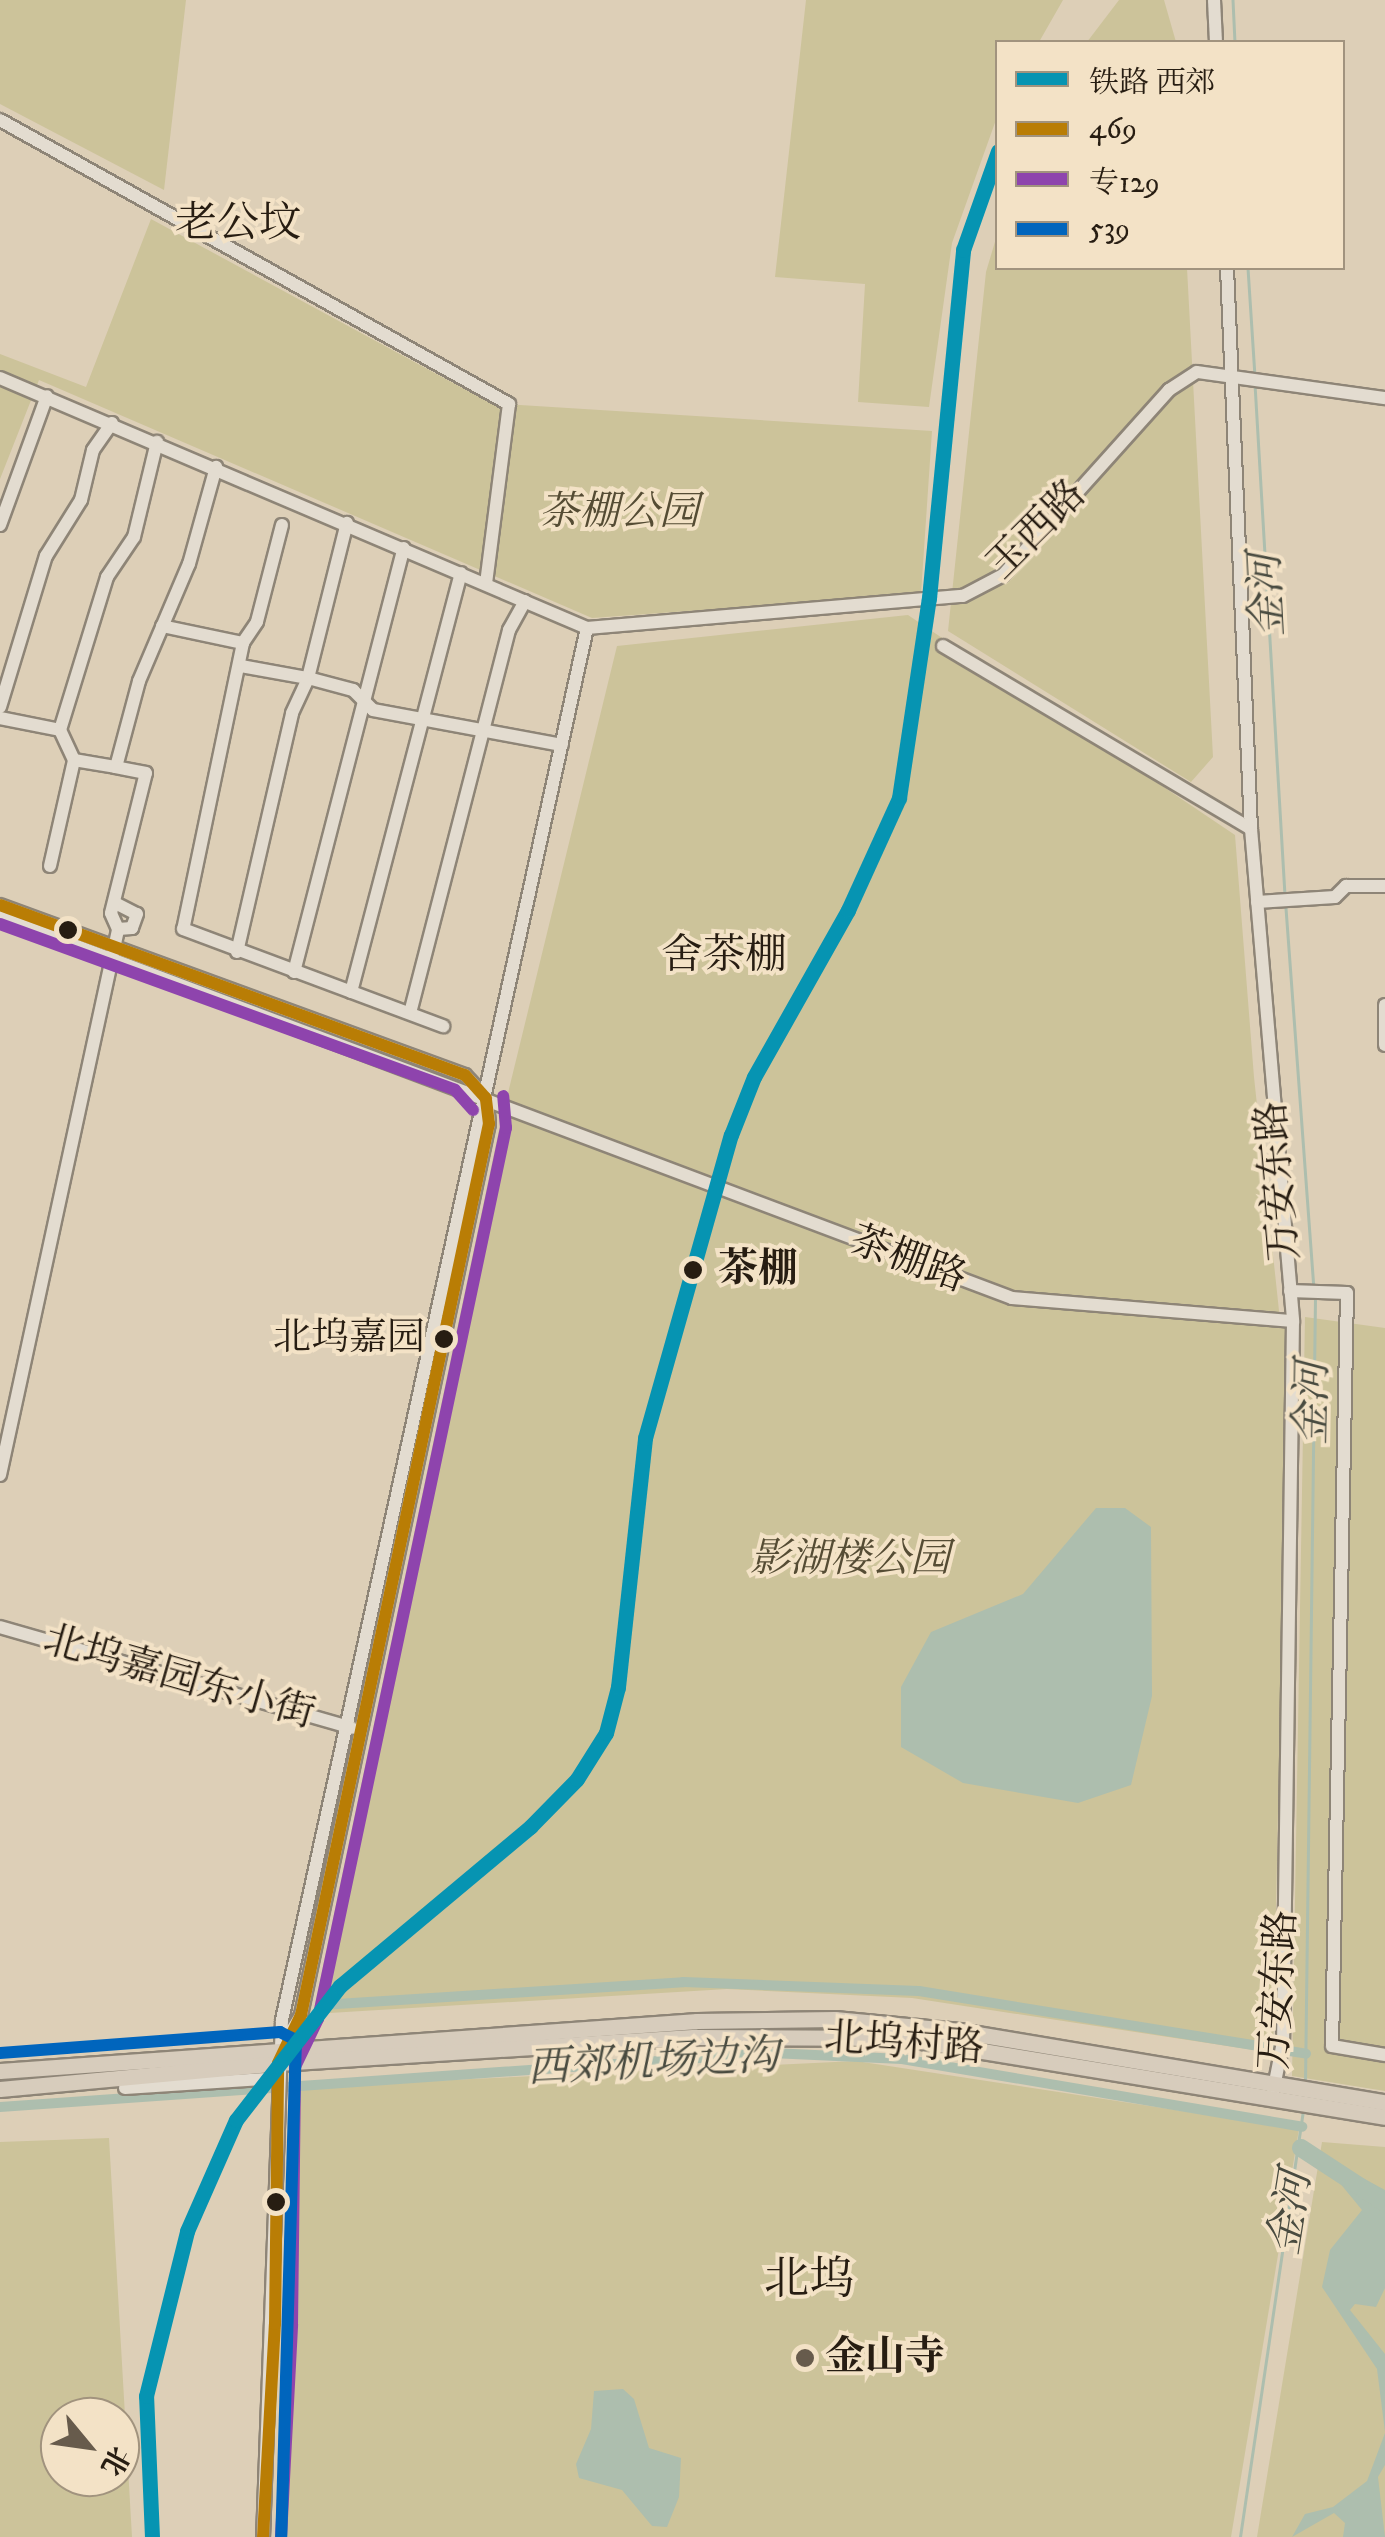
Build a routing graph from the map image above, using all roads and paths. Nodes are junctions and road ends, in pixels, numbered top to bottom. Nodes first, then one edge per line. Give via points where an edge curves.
1 (1214, 0) edge
2 (1216, 40) edge
3 (0, 120) edge
4 (1226, 270) edge
5 (1238, 374) junction
6 (0, 378) edge
7 (46, 396) junction
8 (1385, 398) edge
9 (112, 424) junction
10 (157, 442) junction
11 (216, 467) junction
12 (347, 523) junction
13 (0, 525) edge
14 (282, 525) dead end
15 (404, 548) junction
16 (460, 573) junction
17 (486, 584) junction
18 (525, 601) junction
19 (162, 626) junction
20 (588, 628) junction
21 (244, 643) junction
22 (943, 646) dead end
23 (241, 666) junction
24 (308, 678) junction
25 (363, 700) junction
26 (0, 707) edge
27 (0, 718) edge
28 (422, 722) junction
29 (60, 730) junction
30 (483, 734) junction
31 (562, 745) junction
32 (74, 760) junction
33 (116, 767) junction
34 (1251, 829) junction
35 (50, 866) dead end
36 (1385, 886) edge
37 (1257, 902) junction
38 (117, 904) junction
39 (0, 905) edge
40 (0, 918) edge
41 (118, 930) junction
42 (237, 952) junction
43 (113, 953) junction
44 (294, 972) junction
45 (351, 992) junction
46 (1385, 1005) edge
47 (410, 1013) junction
48 (443, 1026) dead end
49 (1385, 1045) edge
50 (486, 1098) junction
51 (1290, 1291) junction
52 (1293, 1321) junction
53 (0, 1476) edge
54 (0, 1627) edge
55 (353, 1728) junction
56 (1385, 2055) edge
57 (279, 2064) junction
58 (0, 2071) edge
59 (105, 2079) junction
60 (125, 2088) joint
61 (0, 2089) edge
62 (1274, 2090) junction
63 (1316, 2098) junction
64 (1385, 2102) edge
65 (1385, 2117) edge
66 (263, 2537) edge

1 - 2 street
3 - 17 street via 509,404
4 - 5 street, 万安东路
5 - 8 street, 玉西路
5 - 20 street, 玉西路 via 1197,372 1169,390 1003,575 963,596
5 - 34 street, 万安东路
6 - 7 street
7 - 9 street
7 - 13 street
9 - 10 street
9 - 26 street via 93,450 80,500 46,556
10 - 11 street
10 - 29 street via 134,537 108,577
11 - 12 street
11 - 19 street via 189,564
12 - 15 street
12 - 24 street
14 - 21 street via 258,622
15 - 16 street
15 - 25 street
16 - 17 street
16 - 28 street
17 - 18 street
18 - 20 street
18 - 30 street via 509,630
19 - 21 street
19 - 33 street
20 - 31 street
21 - 23 street
22 - 34 street
23 - 24 street
23 - 42 street via 182,918 183,929
24 - 25 street via 354,690
24 - 42 street via 292,713
25 - 28 street via 373,710
25 - 44 street
27 - 29 street
28 - 30 street
28 - 45 street
29 - 32 street
30 - 31 street
30 - 47 street
31 - 50 street
32 - 33 street
32 - 35 street
33 - 38 street via 146,774
34 - 37 street, 万安东路
36 - 37 street
37 - 51 street, 万安东路
38 - 41 street via 110,920
38 - 41 street via 138,914 132,928
39 - 43 street, 茶棚路
40 - 43 street, 茶棚路
41 - 43 street
42 - 44 street
43 - 50 street, 茶棚路 via 465,1075
43 - 53 street
44 - 45 street
45 - 47 street
46 - 49 street
47 - 48 street
50 - 52 street, 茶棚路 via 1012,1298
50 - 55 street via 489,1124
51 - 52 street, 万安东路
51 - 56 street via 1347,1293 1332,2046
52 - 62 street, 万安东路 via 1283,2042
54 - 55 street, 北坞嘉园东小街
55 - 57 street via 301,2015
57 - 58 main road, 北坞村路
57 - 59 main road, 北坞村路
57 - 60 street, 北坞村路
57 - 62 main road, 北坞村路 via 696,2020 836,2019 942,2028
57 - 66 street
59 - 60 main road
59 - 61 main road, 北坞村路
62 - 63 main road, 北坞村路
63 - 64 main road, 北坞村路
63 - 65 main road, 北坞村路

